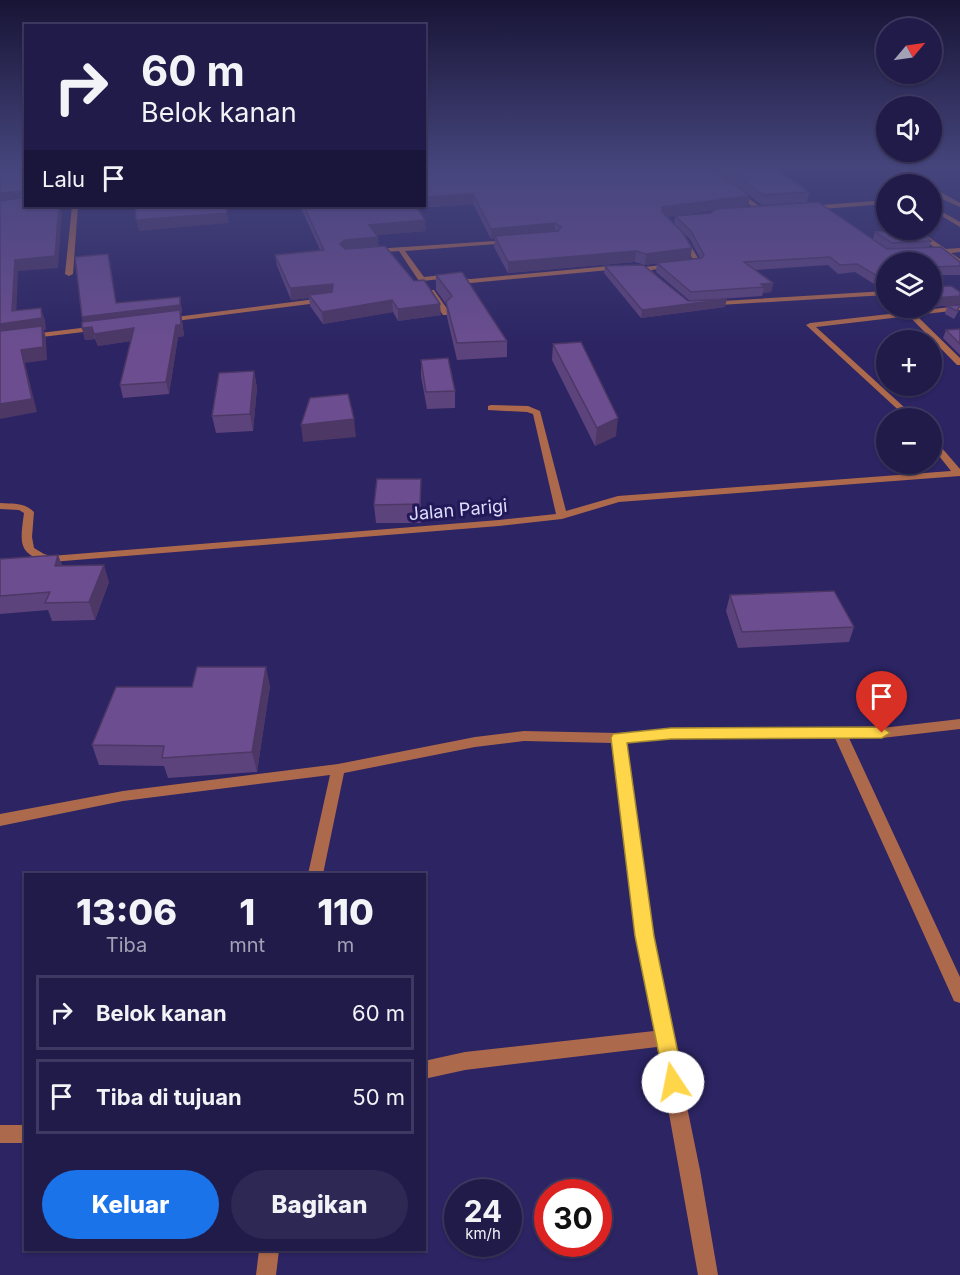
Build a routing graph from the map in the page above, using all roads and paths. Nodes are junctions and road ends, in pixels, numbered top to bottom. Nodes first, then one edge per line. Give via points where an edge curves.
1 (73, 226) edge
2 (679, 234) edge
3 (928, 240) edge
4 (521, 241) edge
5 (401, 250) junction
6 (960, 250) edge
7 (944, 251) junction
8 (363, 252) edge
9 (935, 252) edge
10 (960, 262) edge
11 (635, 266) edge
12 (624, 267) edge
13 (645, 269) junction
14 (69, 274) dead end
15 (422, 279) junction
16 (659, 282) edge
17 (667, 289) edge
18 (876, 294) edge
19 (330, 299) edge
20 (960, 308) edge
21 (942, 311) edge
22 (446, 313) edge
23 (881, 318) edge
24 (915, 318) edge
25 (161, 321) edge
26 (104, 328) edge
27 (0, 340) edge
28 (960, 363) edge
29 (491, 408) dead end
30 (901, 408) edge
31 (942, 453) edge
32 (959, 473) edge
33 (0, 506) edge
34 (562, 516) junction
35 (960, 724) edge
36 (840, 734) junction
37 (618, 738) junction
38 (338, 769) junction
39 (0, 820) edge
40 (316, 873) edge
41 (960, 994) edge
42 (665, 1038) junction
43 (426, 1070) edge
44 (0, 1134) edge
45 (24, 1134) edge
46 (269, 1251) edge
47 (266, 1275) edge
48 (708, 1275) edge

1 - 14 street
2 - 13 street via 698,263
3 - 7 street
4 - 5 street
5 - 8 street
5 - 15 street
6 - 7 street
7 - 9 street
7 - 10 street
11 - 13 street
12 - 15 street via 471,281 451,276
13 - 16 street
15 - 22 street
17 - 18 street via 687,305
19 - 25 street
20 - 21 street
23 - 30 street via 810,325
24 - 28 street
26 - 27 street
29 - 34 street via 528,409 537,413
31 - 32 street
32 - 34 street, Jalan Parigi via 618,499
33 - 34 street, Jalan Parigi via 22,507 28,512 29,552 51,559
35 - 36 street
36 - 37 street via 671,734
36 - 41 street
37 - 38 street via 524,736
37 - 42 street via 644,936
38 - 39 street via 123,796
38 - 40 street
42 - 43 street via 465,1061
42 - 48 street
44 - 45 street
46 - 47 street

